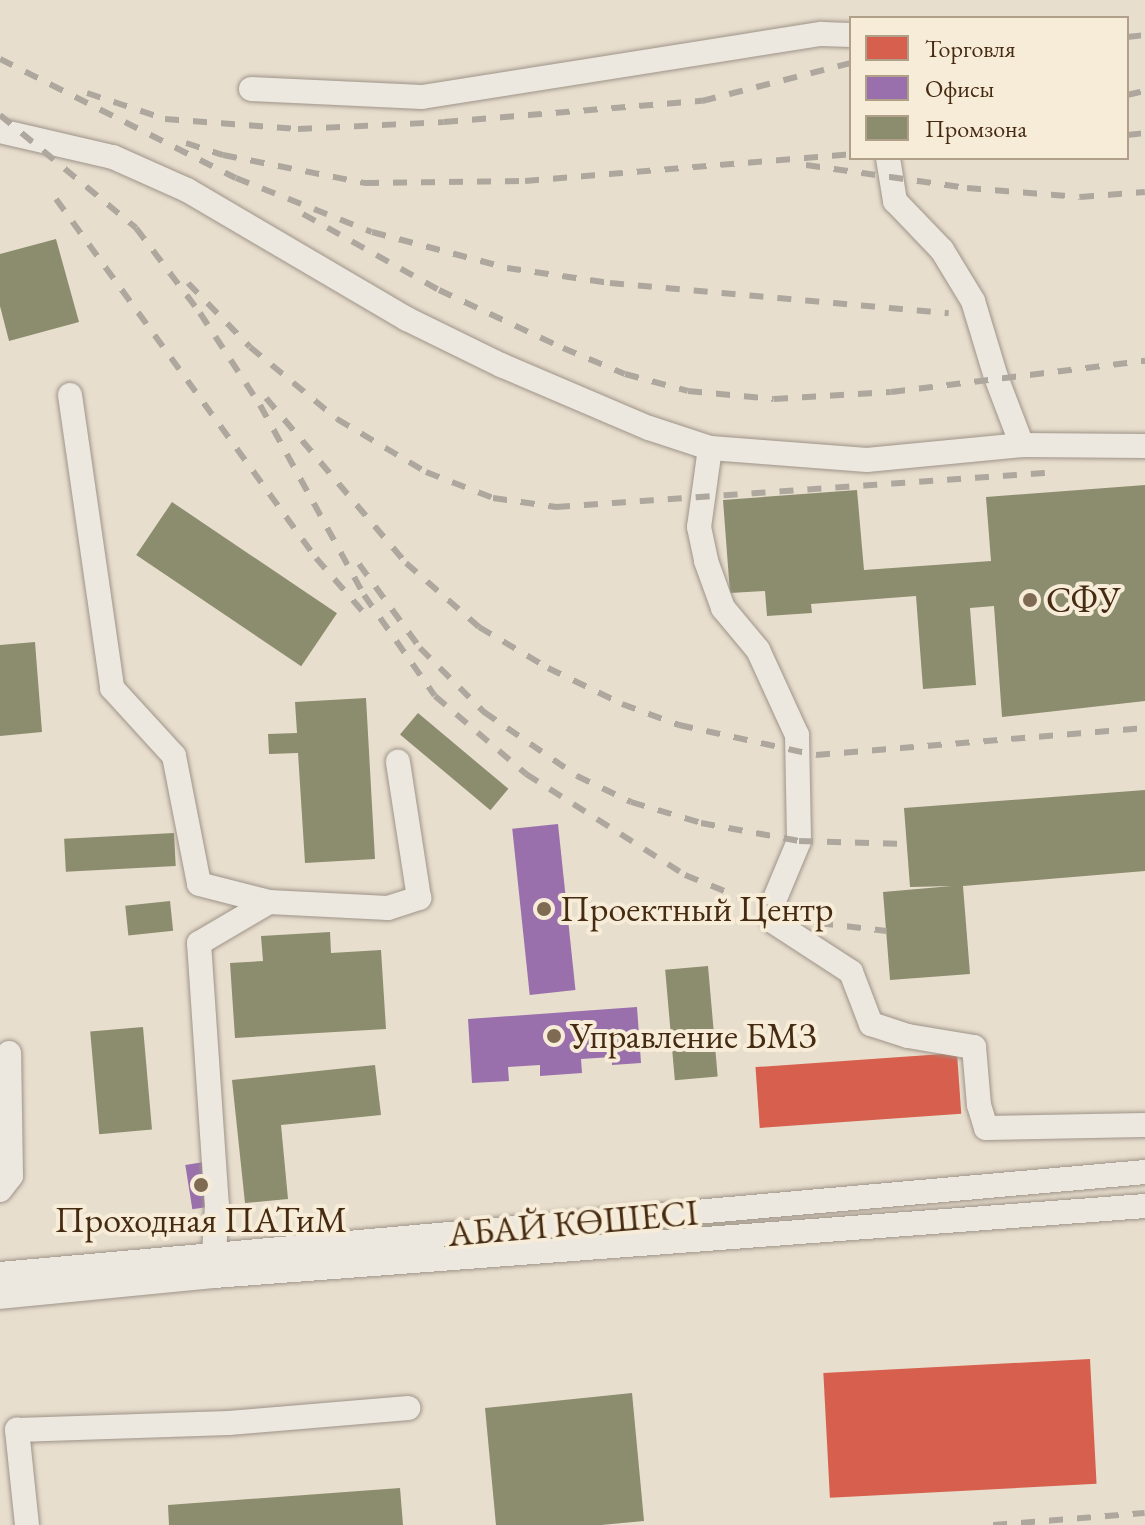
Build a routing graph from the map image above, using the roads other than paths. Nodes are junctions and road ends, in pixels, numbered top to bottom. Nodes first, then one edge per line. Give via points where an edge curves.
1 (849, 35) edge
2 (251, 89) dead end
3 (0, 131) edge
4 (888, 160) edge
5 (70, 395) dead end
6 (1022, 445) junction
7 (1145, 446) edge
8 (710, 448) junction
9 (398, 762) dead end
10 (269, 902) junction
11 (9, 1053) dead end
12 (1145, 1125) edge
13 (1145, 1172) edge
14 (0, 1190) edge
15 (1145, 1206) edge
16 (213, 1266) junction
17 (0, 1274) edge
18 (0, 1297) edge
19 (408, 1408) dead end
20 (27, 1525) edge

1 - 2 street via 822,34 422,97
3 - 8 street via 113,157 187,190 407,319 649,428
4 - 6 street via 895,201 942,250 973,301
5 - 10 street via 112,688 174,756 199,884
6 - 7 street
6 - 8 street via 867,460
8 - 12 street via 699,527 706,561 723,608 758,650 797,735 799,841 771,908 774,922 851,972 871,1024 974,1047 986,1128
9 - 10 street via 419,898 388,908
10 - 16 street via 199,943 217,1205
11 - 14 street via 11,1176
13 - 16 street, АБАЙ КӨШЕСІ
15 - 16 street, АБАЙ КӨШЕСІ
16 - 17 street, АБАЙ КӨШЕСІ
16 - 18 street, АБАЙ КӨШЕСІ
19 - 20 street via 229,1423 17,1430

